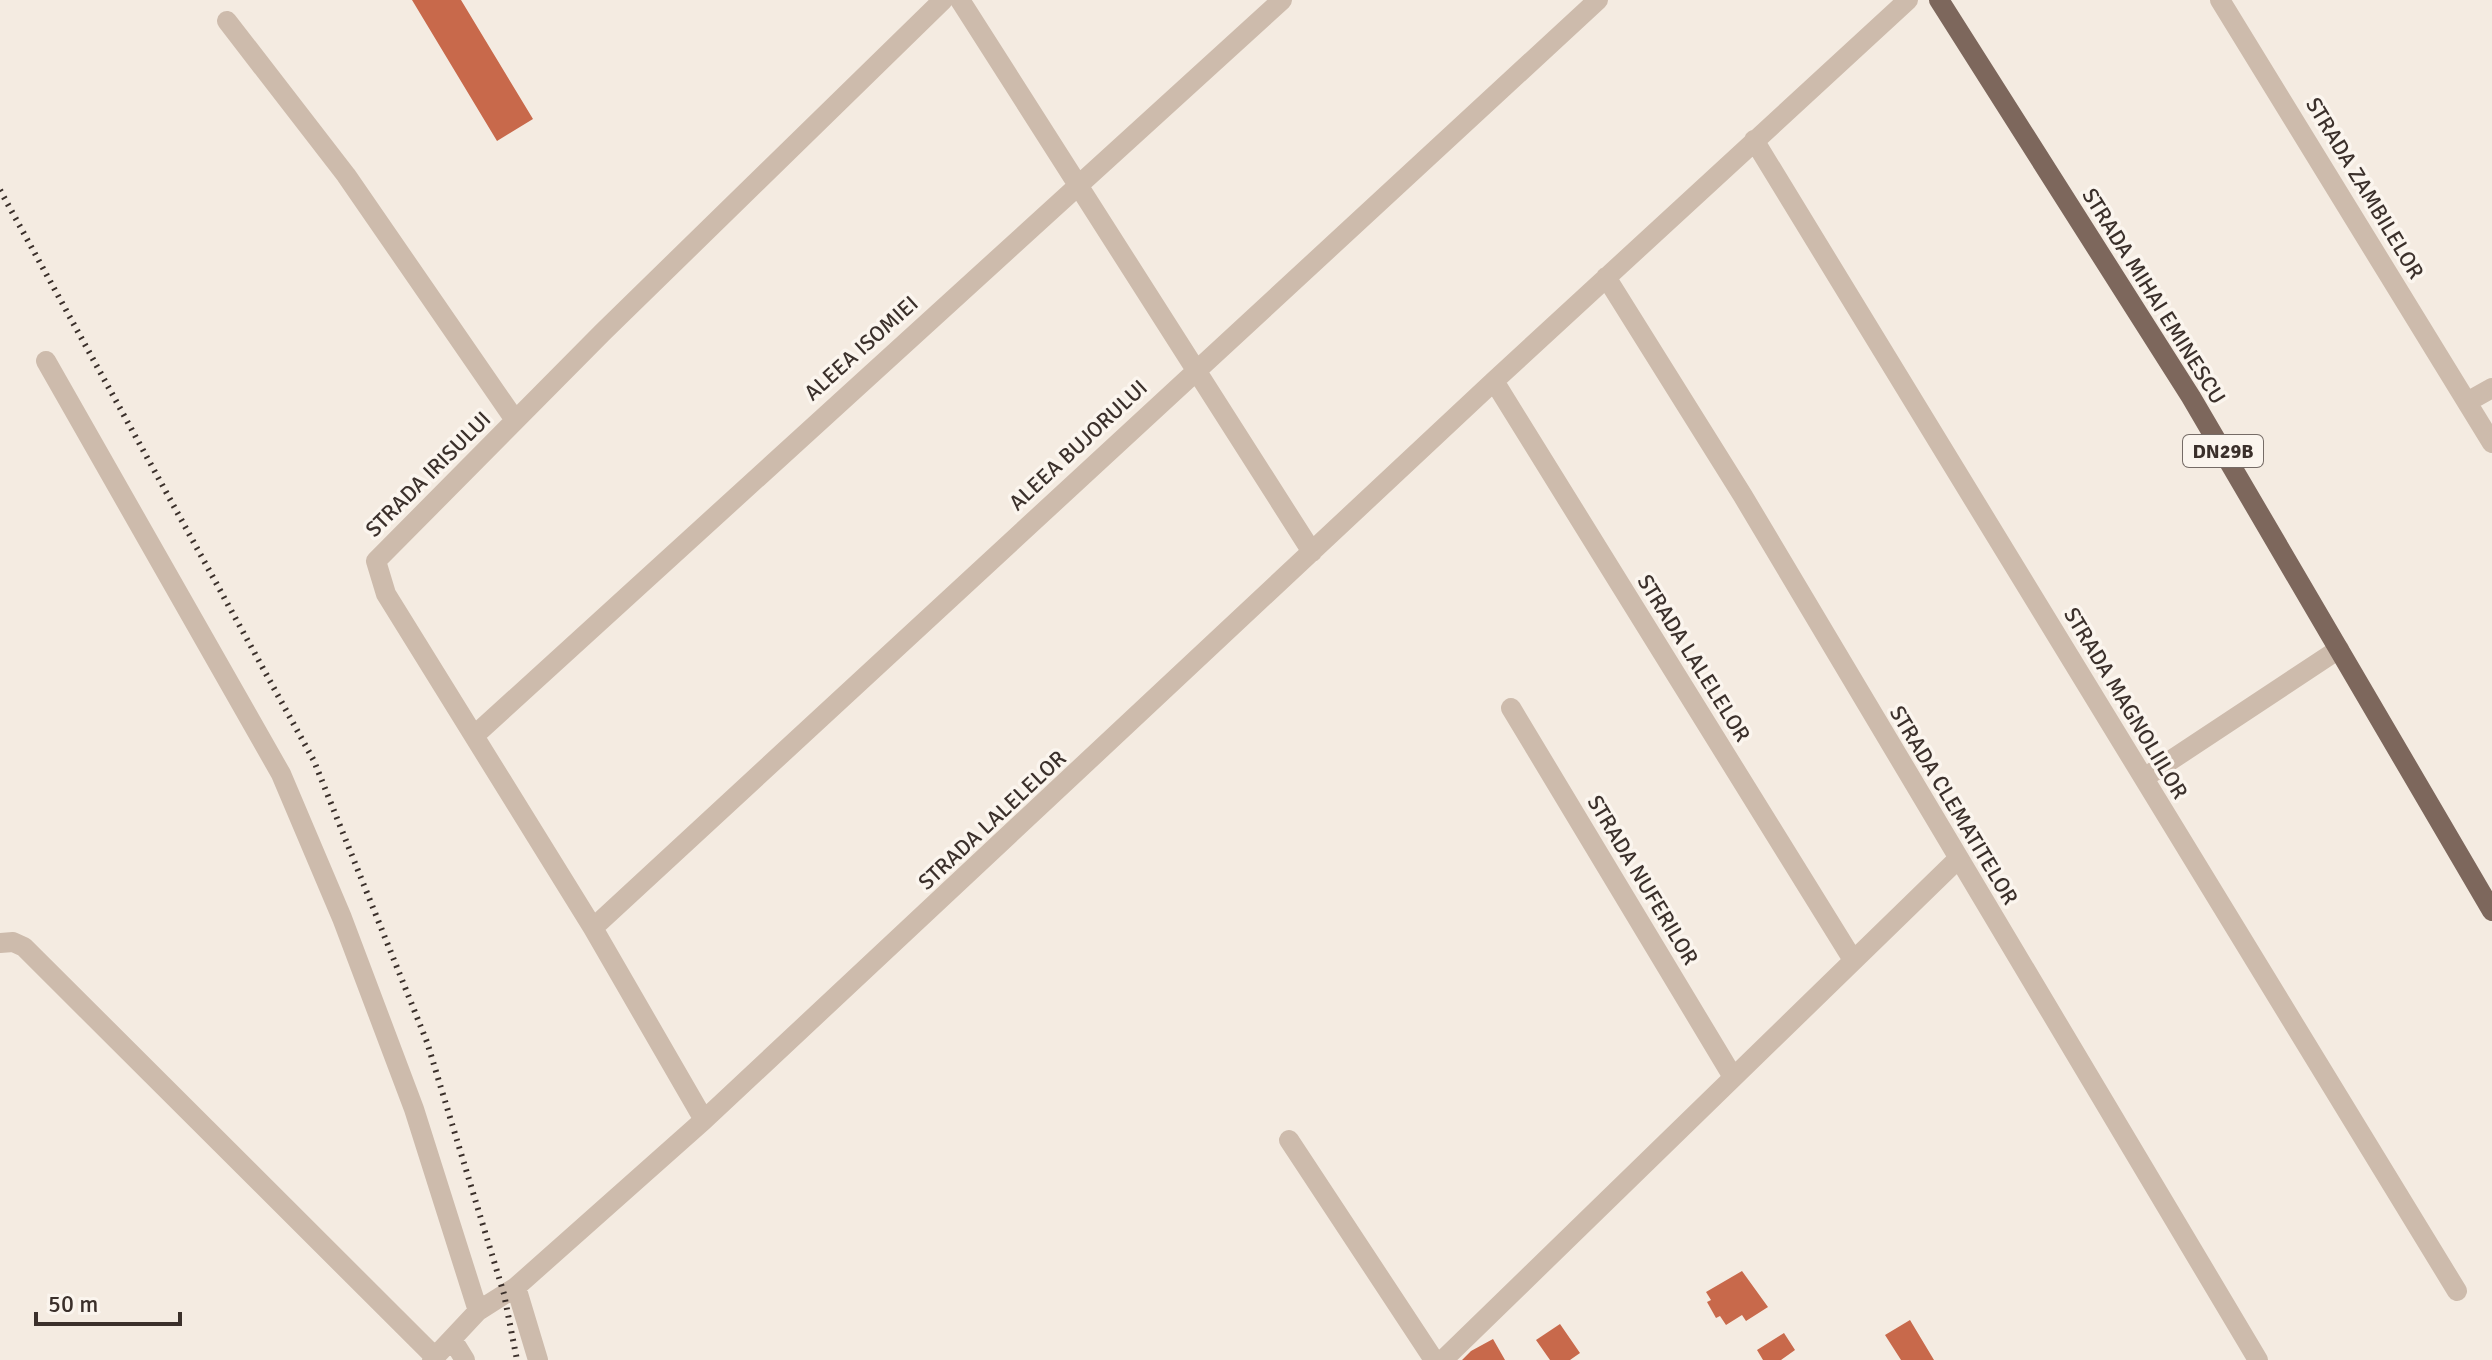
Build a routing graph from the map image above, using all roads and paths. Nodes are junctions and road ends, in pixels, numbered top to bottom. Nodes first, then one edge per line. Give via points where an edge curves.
1 (943, 0) edge
2 (960, 0) edge
3 (1282, 0) edge
4 (1598, 0) edge
5 (1908, 0) edge
6 (1939, 0) edge
7 (2220, 0) edge
8 (227, 21) dead end
9 (1754, 140) junction
10 (1079, 182) junction
11 (1606, 277) junction
12 (46, 361) dead end
13 (1197, 368) junction
14 (1494, 381) junction
15 (2492, 388) edge
16 (2467, 402) junction
17 (515, 420) junction
18 (2492, 443) edge
19 (1312, 552) junction
20 (2339, 649) junction
21 (1511, 708) dead end
22 (475, 735) junction
23 (2144, 778) junction
24 (1958, 859) junction
25 (2492, 911) edge
26 (593, 928) junction
27 (0, 943) edge
28 (1853, 960) junction
29 (1733, 1077) junction
30 (704, 1120) junction
31 (1289, 1140) dead end
32 (516, 1287) junction
33 (2457, 1291) dead end
34 (478, 1311) junction
35 (452, 1339) junction
36 (433, 1358) edge
37 (465, 1360) edge
38 (538, 1360) edge
39 (1434, 1360) edge
40 (1443, 1360) edge
41 (2258, 1360) edge

1 - 17 street, STRADA IRISULUI
2 - 10 street
3 - 10 street, ALEEA ISOMIEI
4 - 13 street, ALEEA BUJORULUI
5 - 9 street, STRADA LALELELOR
6 - 20 main road, STRADA MIHAI EMINESCU / DN29B via 2191,397
7 - 16 street, STRADA ZAMBILELOR
8 - 17 street via 346,175
9 - 11 street, STRADA LALELELOR
9 - 23 street, STRADA MAGNOLIILOR
10 - 13 street
10 - 22 street, ALEEA ISOMIEI
11 - 14 street, STRADA LALELELOR
11 - 24 street, STRADA CLEMATITELOR
12 - 34 street via 281,774 414,1109
13 - 19 street
13 - 26 street, ALEEA BUJORULUI
14 - 19 street, STRADA LALELELOR
14 - 28 street, STRADA LALELELOR
15 - 16 street
16 - 18 street, STRADA ZAMBILELOR
17 - 22 street, STRADA IRISULUI via 376,561 386,594
19 - 30 street, STRADA LALELELOR
20 - 23 street
20 - 25 main road, STRADA MIHAI EMINESCU / DN29B
21 - 29 street, STRADA NUFERILOR
22 - 26 street, STRADA IRISULUI
23 - 33 street, STRADA MAGNOLIILOR
24 - 28 street
24 - 41 street, STRADA CLEMATITELOR
26 - 30 street, STRADA IRISULUI
27 - 36 street via 24,947
28 - 29 street
29 - 40 street
30 - 32 street, STRADA LALELELOR
31 - 39 street
32 - 34 street, STRADA LALELELOR
32 - 38 street
34 - 35 street, STRADA LALELELOR
35 - 36 street, STRADA LALELELOR
35 - 37 street

